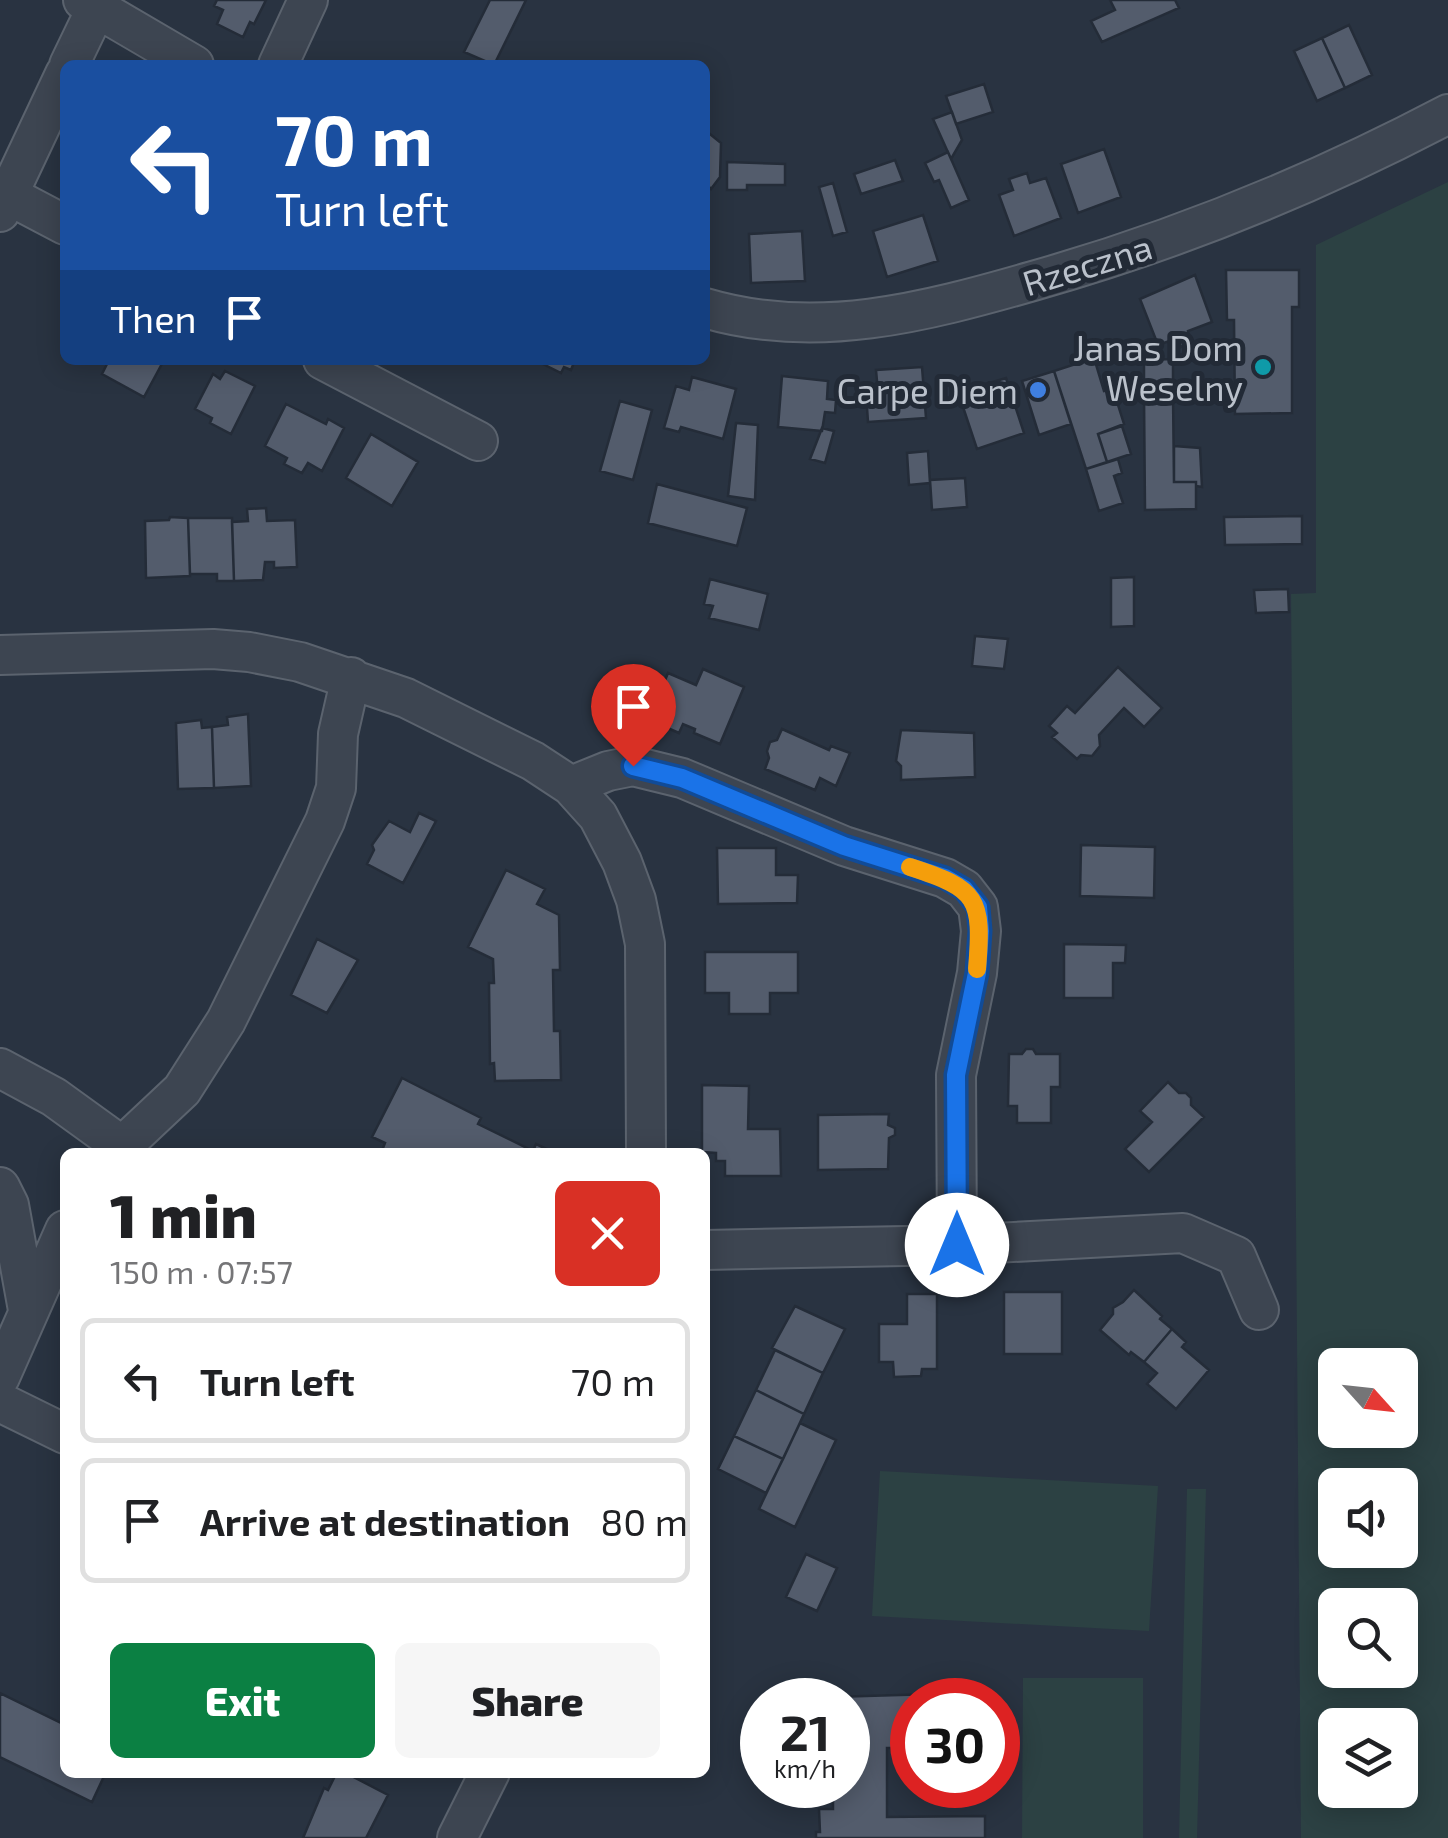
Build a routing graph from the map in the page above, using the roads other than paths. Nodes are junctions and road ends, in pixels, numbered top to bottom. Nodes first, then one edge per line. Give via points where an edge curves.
1 (308, 0) edge
2 (89, 5) edge
3 (71, 60) edge
4 (185, 60) edge
5 (280, 60) edge
6 (60, 85) edge
7 (1448, 114) edge
8 (4, 203) edge
9 (60, 223) edge
10 (710, 309) edge
11 (332, 365) edge
12 (478, 441) dead end
13 (0, 655) edge
14 (351, 676) junction
15 (570, 786) junction
16 (0, 1068) edge
17 (118, 1148) edge
18 (125, 1148) edge
19 (646, 1148) edge
20 (0, 1187) edge
21 (60, 1241) edge
22 (957, 1245) junction
23 (710, 1250) edge
24 (28, 1310) junction
25 (1259, 1310) dead end
26 (0, 1377) edge
27 (0, 1402) edge
28 (60, 1432) edge
29 (487, 1778) edge
30 (457, 1838) edge

1 - 5 street
2 - 3 street
2 - 4 street
6 - 8 street
7 - 10 street, Rzeczna via 1256,206 1088,265 925,311 806,323
8 - 9 street
11 - 12 street
13 - 14 street via 213,649
14 - 15 street via 424,706
14 - 18 street via 338,734 336,788 325,821 226,1021 182,1090
15 - 19 street via 598,816 639,914 645,944
15 - 22 street via 633,766 682,778 964,889 978,907 980,931 956,1075
16 - 17 street via 54,1098
20 - 24 street via 9,1204
21 - 24 street
22 - 23 street
22 - 25 street via 1183,1234 1236,1256
24 - 26 street
27 - 28 street
29 - 30 street

